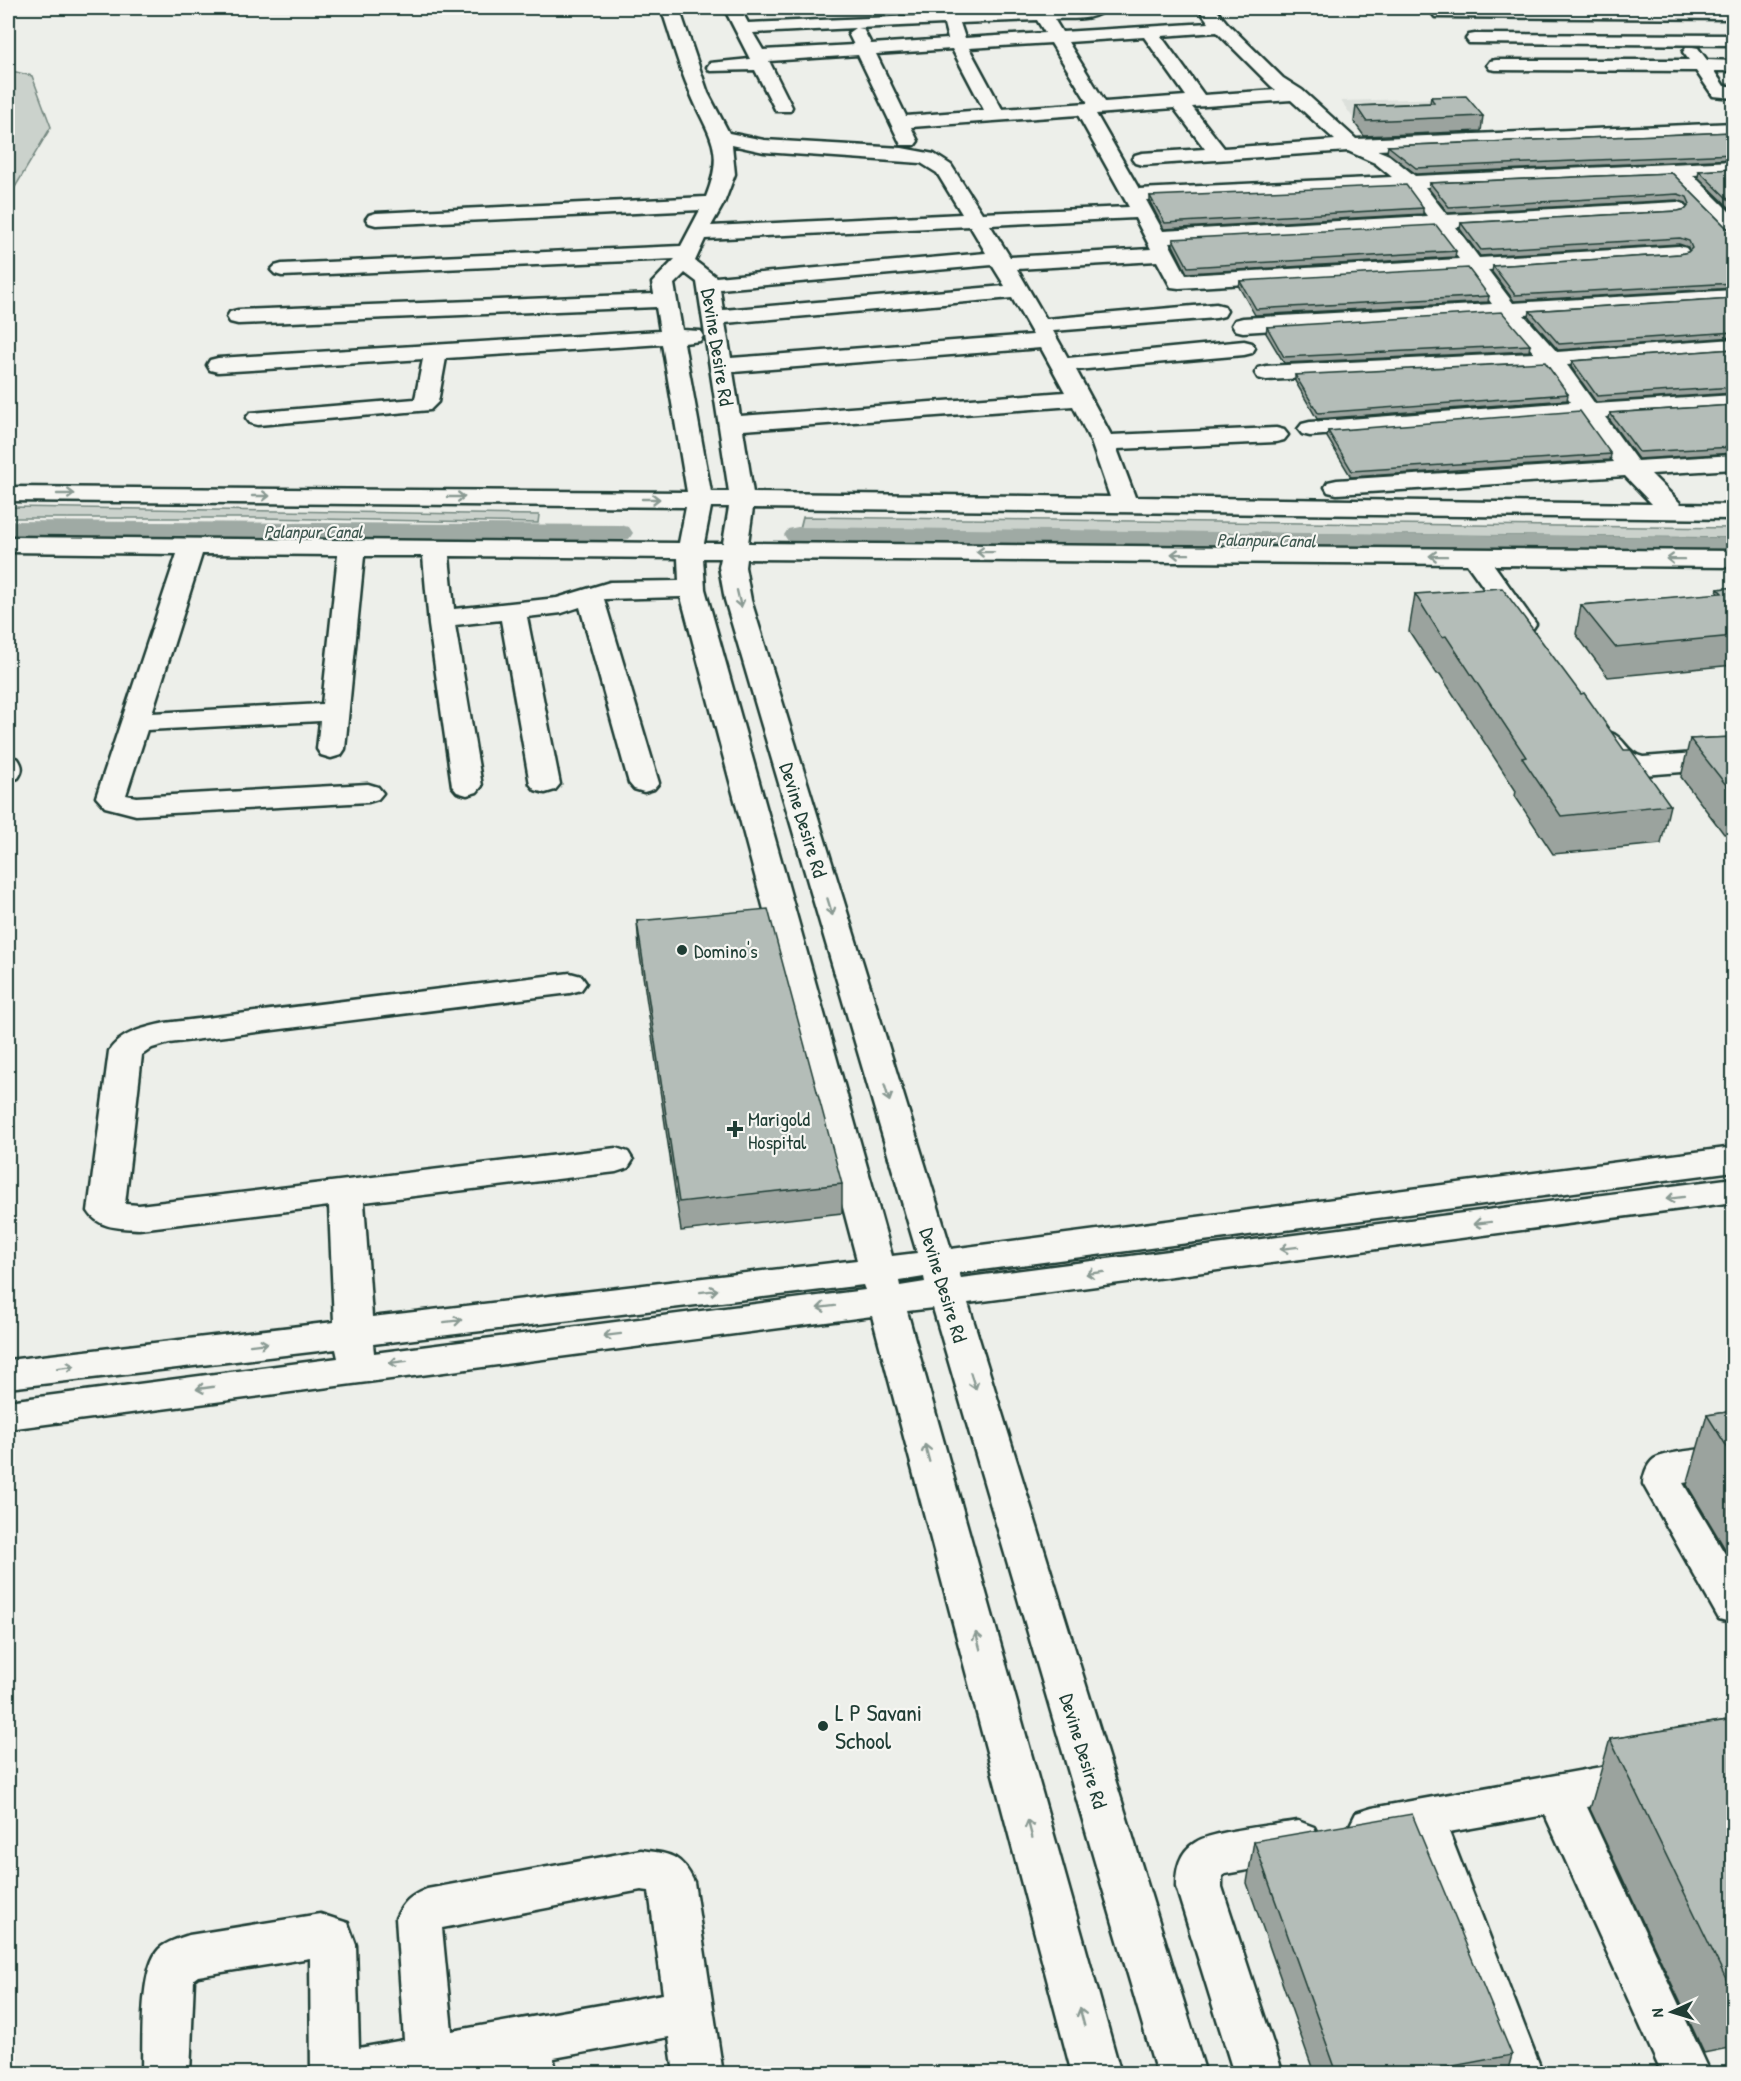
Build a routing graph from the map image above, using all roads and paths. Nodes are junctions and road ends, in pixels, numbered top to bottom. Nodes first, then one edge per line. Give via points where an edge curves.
1 (670, 8) edge
2 (732, 8) edge
3 (1097, 8) edge
4 (1207, 8) edge
5 (1660, 11) edge
6 (1010, 12) edge
7 (1441, 13) dead end
8 (1042, 14) junction
9 (1734, 14) edge
10 (830, 15) edge
11 (936, 15) edge
12 (851, 22) junction
13 (1221, 27) junction
14 (743, 28) junction
15 (1149, 32) junction
16 (1054, 38) junction
17 (1475, 39) dead end
18 (1683, 40) junction
19 (1734, 40) edge
20 (958, 44) junction
21 (866, 50) junction
22 (760, 60) junction
23 (1496, 65) dead end
24 (1734, 66) edge
25 (717, 67) dead end
26 (1704, 67) junction
27 (1734, 92) edge
28 (1295, 93) junction
29 (1189, 101) junction
30 (783, 107) dead end
31 (1092, 108) junction
32 (996, 115) junction
33 (900, 122) junction
34 (1734, 129) edge
35 (722, 145) junction
36 (1351, 145) junction
37 (1219, 154) junction
38 (915, 156) junction
39 (1142, 159) dead end
40 (1734, 167) edge
41 (1676, 169) junction
42 (1412, 183) junction
43 (714, 202) junction
44 (1137, 204) junction
45 (1677, 208) dead end
46 (376, 219) dead end
47 (974, 219) junction
48 (1439, 220) junction
49 (1734, 228) edge
50 (1160, 246) junction
51 (1679, 252) edge
52 (694, 258) junction
53 (1001, 261) junction
54 (1473, 265) junction
55 (282, 270) dead end
56 (1018, 291) junction
57 (1734, 296) edge
58 (666, 300) junction
59 (1508, 310) junction
60 (1216, 311) dead end
61 (238, 317) dead end
62 (1043, 333) junction
63 (672, 338) junction
64 (717, 339) junction
65 (1734, 346) edge
66 (436, 350) junction
67 (1551, 359) junction
68 (218, 365) dead end
69 (1062, 365) junction
70 (1266, 373) dead end
71 (1081, 398) junction
72 (1734, 402) edge
73 (1588, 409) junction
74 (258, 418) dead end
75 (730, 424) junction
76 (1310, 429) dead end
77 (1276, 435) dead end
78 (1103, 442) junction
79 (1734, 462) edge
80 (1630, 468) junction
81 (1332, 487) dead end
82 (8, 494) edge
83 (700, 499) junction
84 (742, 500) junction
85 (1125, 504) junction
86 (1673, 510) junction
87 (1734, 512) edge
88 (8, 545) edge
89 (192, 546) junction
90 (352, 547) junction
91 (435, 548) junction
92 (690, 550) junction
93 (733, 550) junction
94 (1475, 557) junction
95 (1734, 559) edge
96 (692, 589) junction
97 (590, 595) junction
98 (513, 611) junction
99 (442, 618) junction
100 (1535, 640) edge
101 (335, 712) junction
102 (135, 722) junction
103 (1596, 724) edge
104 (331, 749) dead end
105 (1734, 759) edge
106 (8, 765) edge
107 (8, 772) edge
108 (644, 783) dead end
109 (545, 784) dead end
110 (467, 786) dead end
111 (368, 793) dead end
112 (570, 983) dead end
113 (1734, 1159) edge
114 (616, 1160) dead end
115 (1734, 1190) edge
116 (346, 1192) junction
117 (1533, 1201) junction
118 (942, 1277) junction
119 (880, 1285) junction
120 (354, 1351) junction
121 (8, 1374) edge
122 (8, 1415) edge
123 (1734, 1460) edge
124 (1734, 1607) edge
125 (1676, 1772) edge
126 (1558, 1794) junction
127 (1421, 1818) junction
128 (689, 2011) junction
129 (529, 2057) edge
130 (430, 2058) junction
131 (166, 2073) edge
132 (335, 2073) edge
133 (341, 2073) edge
134 (699, 2073) edge
135 (1097, 2073) edge
136 (1182, 2073) edge
137 (1259, 2073) edge
138 (1519, 2073) edge
139 (1688, 2073) edge

1 - 35 street via 699,93
2 - 14 street
3 - 8 street via 1090,12
4 - 13 street
5 - 7 street
5 - 9 street
5 - 18 street
6 - 8 street
6 - 11 street
8 - 16 street
10 - 12 street
10 - 14 street
11 - 12 street
11 - 20 street
12 - 21 street
13 - 15 street
13 - 28 street via 1277,82
14 - 22 street
15 - 16 street
15 - 29 street
16 - 20 street
16 - 31 street
17 - 18 street
18 - 19 street
18 - 26 street
20 - 21 street
20 - 32 street
21 - 22 street
21 - 33 street
22 - 25 street
22 - 30 street
23 - 26 street
24 - 26 street
26 - 27 street via 1719,92
28 - 29 street
28 - 36 street
29 - 31 street
29 - 37 street
31 - 32 street
31 - 44 street
32 - 33 street
33 - 38 street
34 - 36 street
35 - 38 street
35 - 43 street via 725,174
36 - 37 street
36 - 42 street via 1382,159
37 - 39 street
38 - 47 street via 927,158 944,169
40 - 41 street
41 - 42 street
41 - 49 street
42 - 44 street
42 - 48 street
43 - 46 street
43 - 52 street
44 - 47 street
44 - 50 street
45 - 48 street
47 - 52 street
47 - 53 street
48 - 50 street
48 - 54 street
50 - 53 street
50 - 54 street via 1179,282
51 - 54 street
52 - 53 street
52 - 55 street
52 - 58 street, Devine Desire Rd via 663,283
52 - 64 street, Devine Desire Rd
53 - 56 street
54 - 59 street
56 - 62 street
56 - 64 street
57 - 59 street
58 - 61 street
58 - 63 street, Devine Desire Rd
59 - 67 street
59 - 69 street via 1244,337
60 - 62 street
62 - 64 street
62 - 69 street
63 - 64 street
63 - 66 street
63 - 83 street, Devine Desire Rd
64 - 75 street, Devine Desire Rd
65 - 67 street
66 - 68 street
66 - 74 street via 426,402 422,405
67 - 70 street
67 - 73 street
69 - 71 street
71 - 75 street
71 - 78 street
72 - 73 street
73 - 76 street
73 - 80 street
75 - 84 street, Devine Desire Rd
77 - 78 street
78 - 85 street
79 - 80 street
80 - 81 street
80 - 86 street
82 -> 83 street
83 - 84 street
83 - 92 street, Devine Desire Rd
84 - 85 street
84 - 93 street, Devine Desire Rd
85 - 86 street
86 - 87 street
88 - 89 street
89 - 90 street
89 - 102 street
90 - 91 street
90 - 101 street
91 - 92 street
91 - 99 street
92 - 93 street
92 - 96 street, Devine Desire Rd
94 -> 93 street
93 -> 118 street, Devine Desire Rd via 738,600
95 -> 94 street
94 - 100 street
96 - 97 street
96 - 119 street, Devine Desire Rd
97 - 98 street via 562,605
97 - 108 street
98 - 99 street
98 - 109 street
99 - 110 street
101 - 102 street
101 - 104 street
102 - 111 street via 111,796 115,801 136,806
103 - 105 street via 1623,761 1643,766
106 - 107 street
112 - 116 street via 165,1033 140,1041 126,1051 106,1211 117,1216 139,1216
113 - 117 street
114 - 116 street
115 -> 117 street
116 - 120 street
117 - 118 street
118 - 119 street
118 -> 136 street, Devine Desire Rd
119 - 120 street
135 -> 119 street, Devine Desire Rd
121 -> 120 street
120 -> 122 street
123 - 124 street via 1668,1470 1663,1476 1663,1484
125 - 126 street
126 - 127 street
126 - 139 street
127 - 137 street via 1212,1856 1199,1869 1199,1887
127 - 138 street
128 - 129 street
128 - 130 street via 671,1882 664,1874 641,1870 427,1910 419,1918 419,1930
128 - 134 street
129 - 130 street
130 - 133 street
131 - 132 street via 170,1976 176,1964 189,1956 320,1935 331,1938 333,1945

